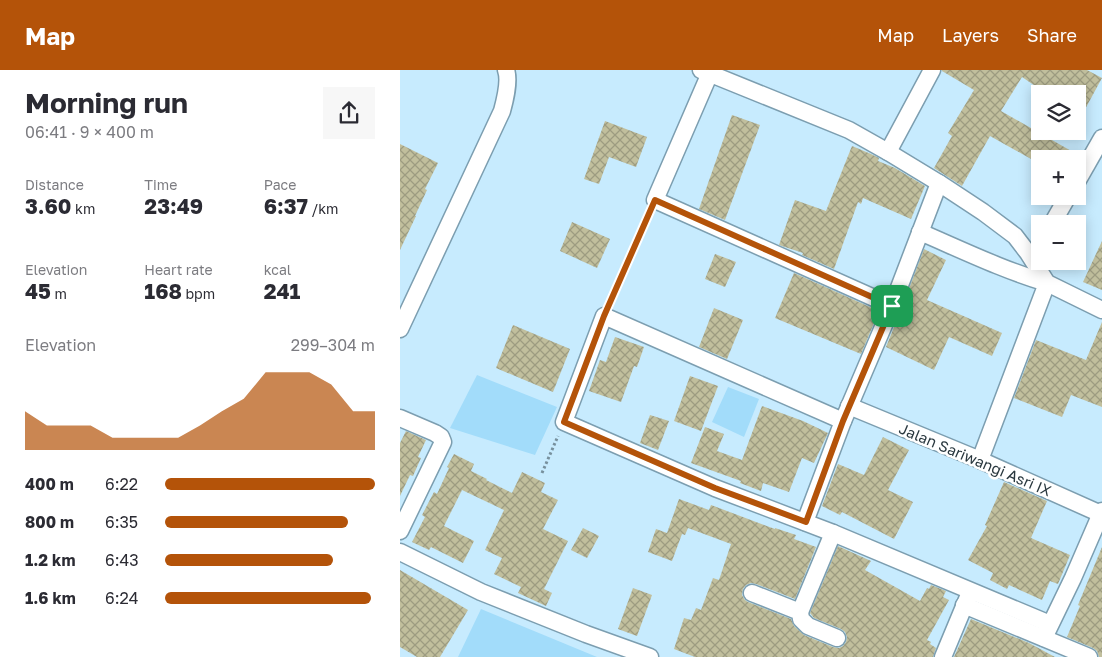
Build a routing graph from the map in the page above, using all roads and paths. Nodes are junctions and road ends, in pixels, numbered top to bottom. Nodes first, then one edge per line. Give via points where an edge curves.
1 (506, 70) edge
2 (932, 70) edge
3 (706, 72) edge
4 (1102, 138) edge
5 (888, 152) junction
6 (1086, 166) edge
7 (939, 183) junction
8 (655, 200) junction
9 (920, 232) junction
10 (1031, 248) edge
11 (1042, 270) edge
12 (1047, 283) junction
13 (892, 306) junction
14 (1102, 310) edge
15 (604, 316) junction
16 (400, 328) edge
17 (846, 413) junction
18 (400, 418) edge
19 (564, 422) junction
20 (980, 460) junction
21 (542, 473) dead end
22 (1101, 513) edge
23 (806, 522) junction
24 (400, 531) edge
25 (833, 533) junction
26 (400, 552) edge
27 (752, 593) dead end
28 (967, 598) junction
29 (800, 612) junction
30 (1047, 631) junction
31 (837, 638) dead end
32 (650, 657) edge
33 (943, 657) edge
34 (1089, 657) edge

1 - 16 street via 502,111
2 - 5 street
3 - 5 street via 849,130
3 - 8 street
4 - 6 street
5 - 7 street
7 - 9 street
7 - 10 street
8 - 13 street
8 - 15 path
9 - 12 street via 998,267
9 - 13 street
11 - 12 street
12 - 14 street
12 - 20 street
13 - 17 street
15 - 17 street, Jalan Sariwangi Asri IX
15 - 19 street
17 - 20 street, Jalan Sariwangi Asri IX
17 - 23 street
18 - 24 street via 436,433 443,442
19 - 21 path
19 - 23 street via 715,488
20 - 22 street, Jalan Sariwangi Asri IX
22 - 30 street
23 - 25 street
25 - 28 street
25 - 29 street
26 - 32 street via 481,592
27 - 29 street
28 - 30 street
28 - 33 street
29 - 31 street via 801,619 808,626
30 - 34 street

